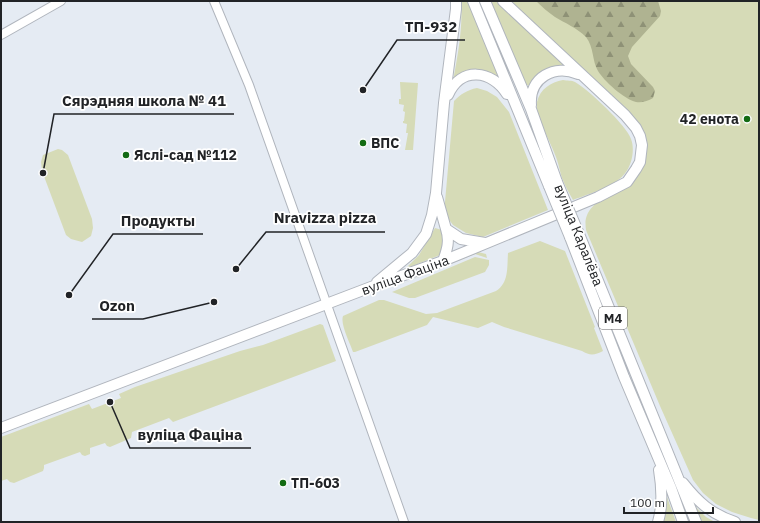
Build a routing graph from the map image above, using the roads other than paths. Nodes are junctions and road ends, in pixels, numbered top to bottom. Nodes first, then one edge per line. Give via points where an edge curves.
1 (61, 1) edge
2 (214, 1) edge
3 (456, 1) edge
4 (474, 1) edge
5 (484, 1) edge
6 (502, 1) edge
7 (1, 35) edge
8 (584, 76) junction
9 (444, 103) junction
10 (531, 108) junction
11 (520, 115) junction
12 (553, 184) junction
13 (436, 193) junction
14 (446, 229) junction
15 (575, 235) junction
16 (485, 243) junction
17 (443, 261) junction
18 (371, 287) junction
19 (327, 304) junction
20 (1, 428) edge
21 (657, 455) junction
22 (674, 468) junction
23 (404, 522) edge
24 (658, 522) edge
25 (683, 522) edge
26 (696, 522) edge
27 (735, 522) edge

1 - 7 street
2 - 19 street via 249,85
3 - 9 main road
4 - 11 main road, вуліца Каралёва / М4
5 - 10 main road, вуліца Каралёва / М4
6 - 8 main road
8 - 10 main road via 562,70 540,78 530,96
8 - 16 main road, вуліца Фаціна via 636,128 642,145 640,162 636,169 627,182 598,198
9 - 11 main road via 452,86 459,79 477,74 502,85
9 - 13 main road
10 - 12 main road, вуліца Каралёва / М4
11 - 12 main road, вуліца Каралёва / М4
12 - 15 main road, вуліца Каралёва / М4, bridge
13 - 14 main road
13 - 18 main road via 426,234 412,253
14 - 16 main road via 461,239
14 - 17 main road via 447,249
15 - 21 main road, вуліца Каралёва / М4 via 624,377
15 - 22 main road, вуліца Каралёва / М4
16 - 17 main road, вуліца Фаціна
17 - 18 main road, вуліца Фаціна
18 - 19 main road, вуліца Фаціна
19 - 20 main road, вуліца Фаціна
19 - 23 street
21 - 24 main road via 661,486
21 - 25 main road, М4
22 - 26 main road, М4
22 - 27 main road via 684,484 704,506

